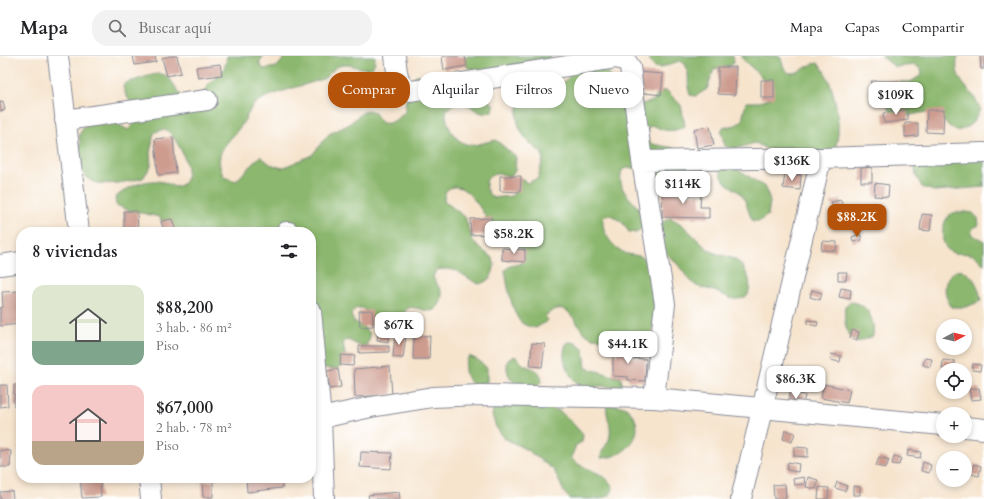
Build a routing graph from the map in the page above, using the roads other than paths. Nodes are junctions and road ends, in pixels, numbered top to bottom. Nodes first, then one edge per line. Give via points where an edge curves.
1 (58, 56) edge
2 (395, 56) edge
3 (207, 100) dead end
4 (65, 120) junction
5 (984, 153) edge
6 (821, 158) junction
7 (642, 161) junction
8 (78, 227) edge
9 (16, 263) edge
10 (0, 265) edge
11 (316, 364) edge
12 (654, 398) junction
13 (762, 407) junction
14 (321, 418) junction
15 (936, 424) edge
16 (972, 428) edge
17 (984, 429) edge
18 (149, 483) edge
19 (151, 499) edge
20 (324, 499) edge
21 (741, 499) edge

1 - 4 street
2 - 7 street via 400,83 404,89 411,91 617,58 626,61 630,68
3 - 4 street
4 - 8 street
5 - 6 street
6 - 7 street
6 - 13 street
7 - 12 street via 666,304
9 - 10 street
11 - 14 street
12 - 13 street
12 - 14 street via 457,396 371,407
13 - 15 street
13 - 21 street
14 - 20 street
16 - 17 street
18 - 19 street

